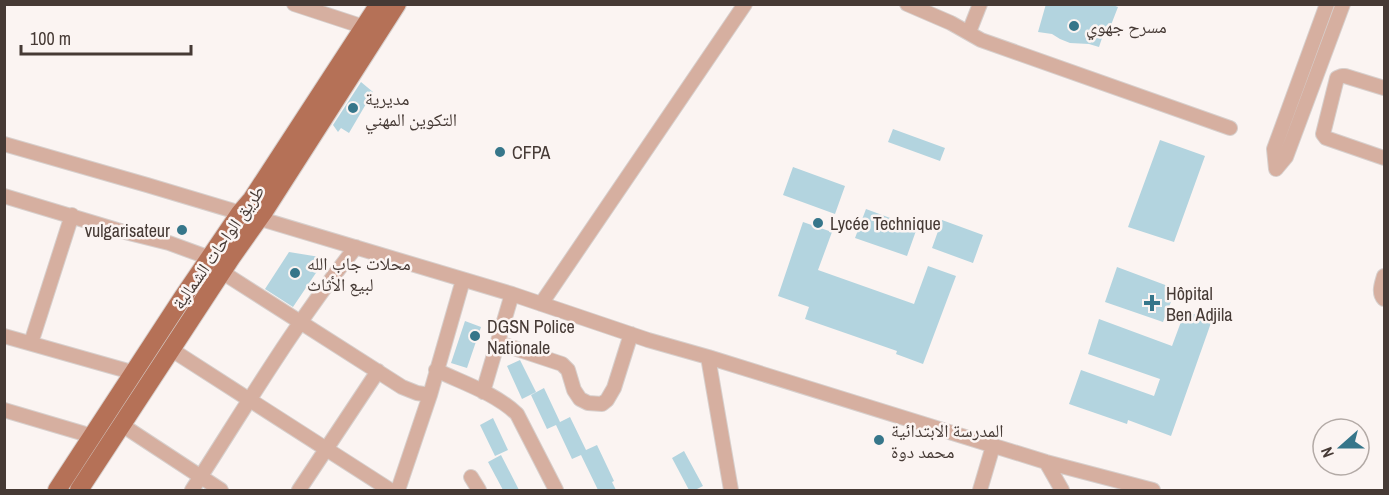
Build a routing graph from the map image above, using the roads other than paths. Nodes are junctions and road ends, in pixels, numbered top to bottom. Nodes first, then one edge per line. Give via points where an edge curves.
1 (294, 4) edge
2 (379, 4) edge
3 (397, 4) edge
4 (746, 4) edge
5 (907, 4) edge
6 (980, 4) edge
7 (1327, 4) edge
8 (1343, 4) edge
9 (364, 27) junction
10 (969, 32) junction
11 (1384, 88) edge
12 (1230, 128) dead end
13 (4, 144) edge
14 (1384, 158) edge
15 (4, 196) edge
16 (240, 213) junction
17 (72, 215) junction
18 (259, 219) junction
19 (356, 247) junction
20 (210, 258) junction
21 (222, 272) junction
22 (1384, 276) edge
23 (463, 280) junction
24 (512, 294) junction
25 (1384, 299) edge
26 (541, 304) junction
27 (301, 323) junction
28 (631, 334) junction
29 (4, 336) edge
30 (31, 343) junction
31 (499, 344) junction
32 (172, 350) junction
33 (708, 357) junction
34 (436, 370) junction
35 (378, 371) junction
36 (135, 373) junction
37 (483, 393) junction
38 (430, 395) junction
39 (250, 400) junction
40 (4, 410) edge
41 (122, 425) junction
42 (92, 436) junction
43 (993, 446) junction
44 (327, 450) junction
45 (1046, 462) junction
46 (201, 477) junction
47 (471, 477) dead end
48 (1135, 488) edge
49 (57, 490) edge
50 (79, 490) edge
51 (192, 490) edge
52 (221, 490) edge
53 (299, 490) edge
54 (390, 490) edge
55 (398, 490) edge
56 (478, 490) edge
57 (556, 490) edge
58 (731, 490) edge
59 (980, 490) edge
60 (1062, 490) edge
61 (1153, 490) edge

1 - 9 street
2 - 9 main road, طريق الواحات الشمالية
3 - 18 main road, طريق الواحات الشمالية
4 - 26 street
5 - 10 street
6 - 10 street
7 - 8 street via 1274,149 1276,169 1286,157
9 - 16 main road, طريق الواحات الشمالية
10 - 12 street via 981,40
11 - 14 street via 1345,76 1337,78 1323,134
13 - 16 street
15 - 17 street
16 - 18 street
16 - 20 main road, طريق الواحات الشمالية
17 - 20 street
17 - 30 street
18 - 19 street
18 - 21 main road, طريق الواحات الشمالية
19 - 23 street
19 - 27 street
20 - 36 main road, طريق الواحات الشمالية
21 - 27 street
21 - 32 main road, طريق الواحات الشمالية
22 - 25 street
23 - 24 street
23 - 34 street
24 - 26 street
24 - 31 street
26 - 28 street
27 - 35 street
27 - 39 street
28 - 31 street via 614,388 602,404 580,399 568,370 561,364
28 - 33 street
29 - 30 street
30 - 36 street
31 - 37 street
32 - 39 street
32 - 41 main road, طريق الواحات الشمالية
33 - 43 street
33 - 58 street
34 - 37 street
34 - 38 street
35 - 38 street via 411,391
35 - 44 street
36 - 42 main road, طريق الواحات الشمالية
37 - 57 street via 498,398 517,414
38 - 55 street
39 - 44 street
39 - 46 street
40 - 42 street
41 - 46 street
41 - 50 main road, طريق الواحات الشمالية
42 - 49 main road, طريق الواحات الشمالية
43 - 45 street
43 - 59 street
44 - 53 street
44 - 54 street
45 - 48 street
45 - 60 street
46 - 51 street
46 - 52 street
47 - 56 street
48 - 61 street

